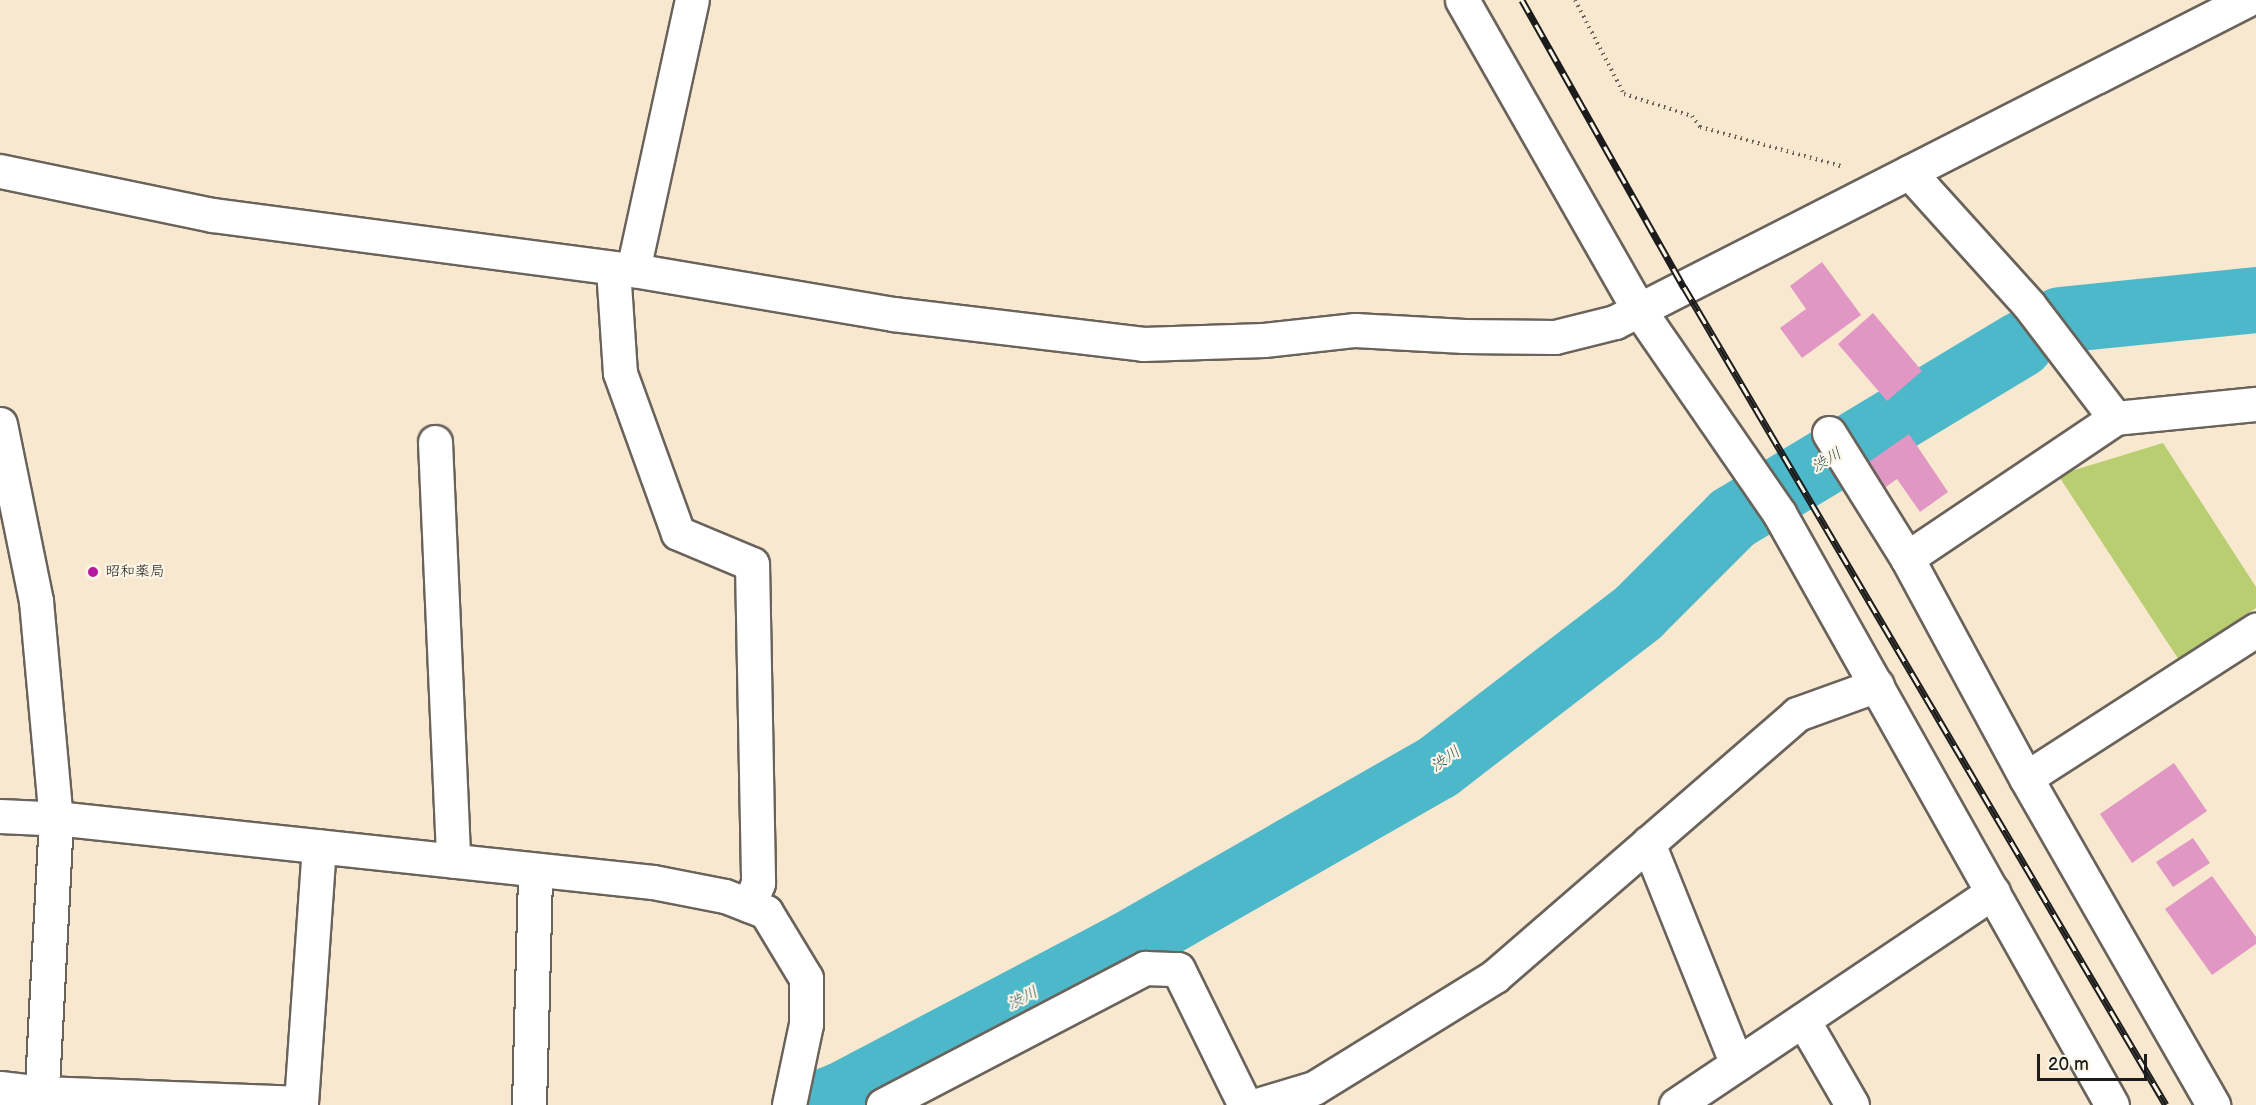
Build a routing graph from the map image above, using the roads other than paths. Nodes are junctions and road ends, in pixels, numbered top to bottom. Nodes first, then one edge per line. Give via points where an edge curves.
1 (692, 0) edge
2 (1462, 0) edge
3 (2242, 1) edge
4 (0, 171) edge
5 (1910, 172) junction
6 (623, 269) junction
7 (1639, 310) junction
8 (2256, 404) edge
9 (2115, 418) junction
10 (0, 424) edge
11 (1829, 433) dead end
12 (435, 442) dead end
13 (1907, 558) junction
14 (2251, 644) edge
15 (1876, 686) junction
16 (2026, 778) junction
17 (0, 816) edge
18 (56, 819) junction
19 (1648, 843) junction
20 (319, 847) junction
21 (453, 861) junction
22 (535, 870) junction
23 (1993, 892) junction
24 (748, 905) junction
25 (1803, 1020) junction
26 (1737, 1064) junction
27 (0, 1088) edge
28 (42, 1099) edge
29 (529, 1105) edge
30 (789, 1105) edge
31 (883, 1105) edge
32 (1245, 1105) edge
33 (1257, 1105) edge
34 (1676, 1105) edge
35 (1852, 1105) edge
36 (2112, 1105) edge
37 (2213, 1105) edge

1 - 6 street
2 - 7 street
3 - 5 street
4 - 6 street via 213,215
5 - 7 street
5 - 9 street via 2029,305
6 - 7 street via 893,315 1143,344 1264,340 1355,330 1555,337 1615,322
6 - 24 street via 620,374 678,533 752,564 758,884
7 - 15 street via 1779,513
8 - 9 street
9 - 13 street
10 - 18 street via 36,601
11 - 13 street
12 - 21 street
13 - 16 street
14 - 16 street
15 - 19 street via 1797,714
15 - 23 street
16 - 37 street
17 - 18 street
18 - 20 street
18 - 28 street
19 - 26 street
19 - 33 street via 1495,976 1314,1088
20 - 21 street
20 - 28 street via 301,1103
21 - 22 street
22 - 24 street via 653,882 725,896
22 - 29 street
23 - 25 street
23 - 36 street
24 - 30 street via 765,912 806,978 806,1024
25 - 26 street
25 - 35 street
26 - 34 street
27 - 28 street
31 - 32 street via 1145,968 1178,969

